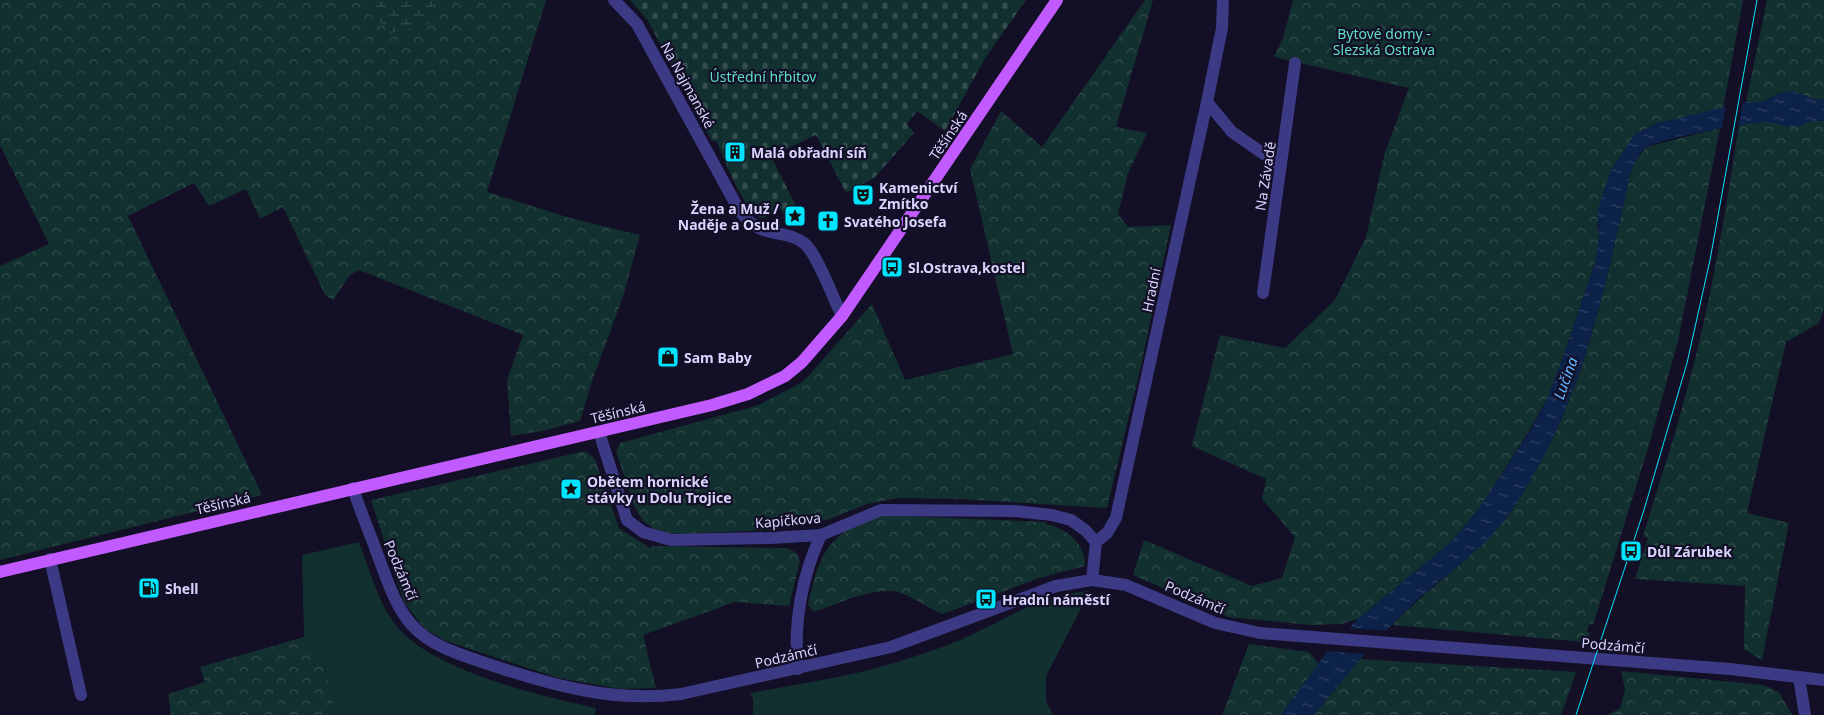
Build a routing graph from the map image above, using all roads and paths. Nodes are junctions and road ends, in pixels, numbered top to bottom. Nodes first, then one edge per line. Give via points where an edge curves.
1 (614, 0) edge
2 (1058, 0) edge
3 (1223, 0) edge
4 (1294, 63) dead end
5 (1207, 102) junction
6 (1281, 166) junction
7 (1263, 293) dead end
8 (842, 316) junction
9 (599, 432) junction
10 (353, 488) junction
11 (821, 535) junction
12 (1096, 542) junction
13 (50, 559) junction
14 (0, 572) edge
15 (1092, 580) junction
16 (798, 669) junction
17 (1799, 677) junction
18 (1824, 680) edge
19 (81, 695) dead end
20 (1805, 715) edge

1 - 8 street, Na Najmanské via 637,24 739,210 750,223 763,231 805,244
2 - 8 main road, Těšínská
3 - 5 street, Hradní via 1222,28
4 - 6 street, Na Závadě
5 - 6 street via 1232,132
5 - 12 street, Hradní via 1116,518 1107,533
6 - 7 street, Na Závadě
8 - 9 main road, Těšínská via 802,362 767,386 712,405
9 - 10 main road, Těšínská
9 - 11 street, Kapičkova via 627,520 643,532 682,540
10 - 13 main road, Těšínská
10 - 16 street, Podzámčí via 400,609 425,636 466,656 555,686 628,696 681,694
11 - 12 street, Kapičkova via 881,510 1015,511 1071,520
11 - 16 street via 811,560 802,600 797,637
12 - 15 street
13 - 14 main road, Těšínská
13 - 19 street
15 - 16 street, Podzámčí via 1056,586 891,647
15 - 17 street, Podzámčí via 1126,585 1234,628
17 - 18 street, Podzámčí
17 - 20 street

